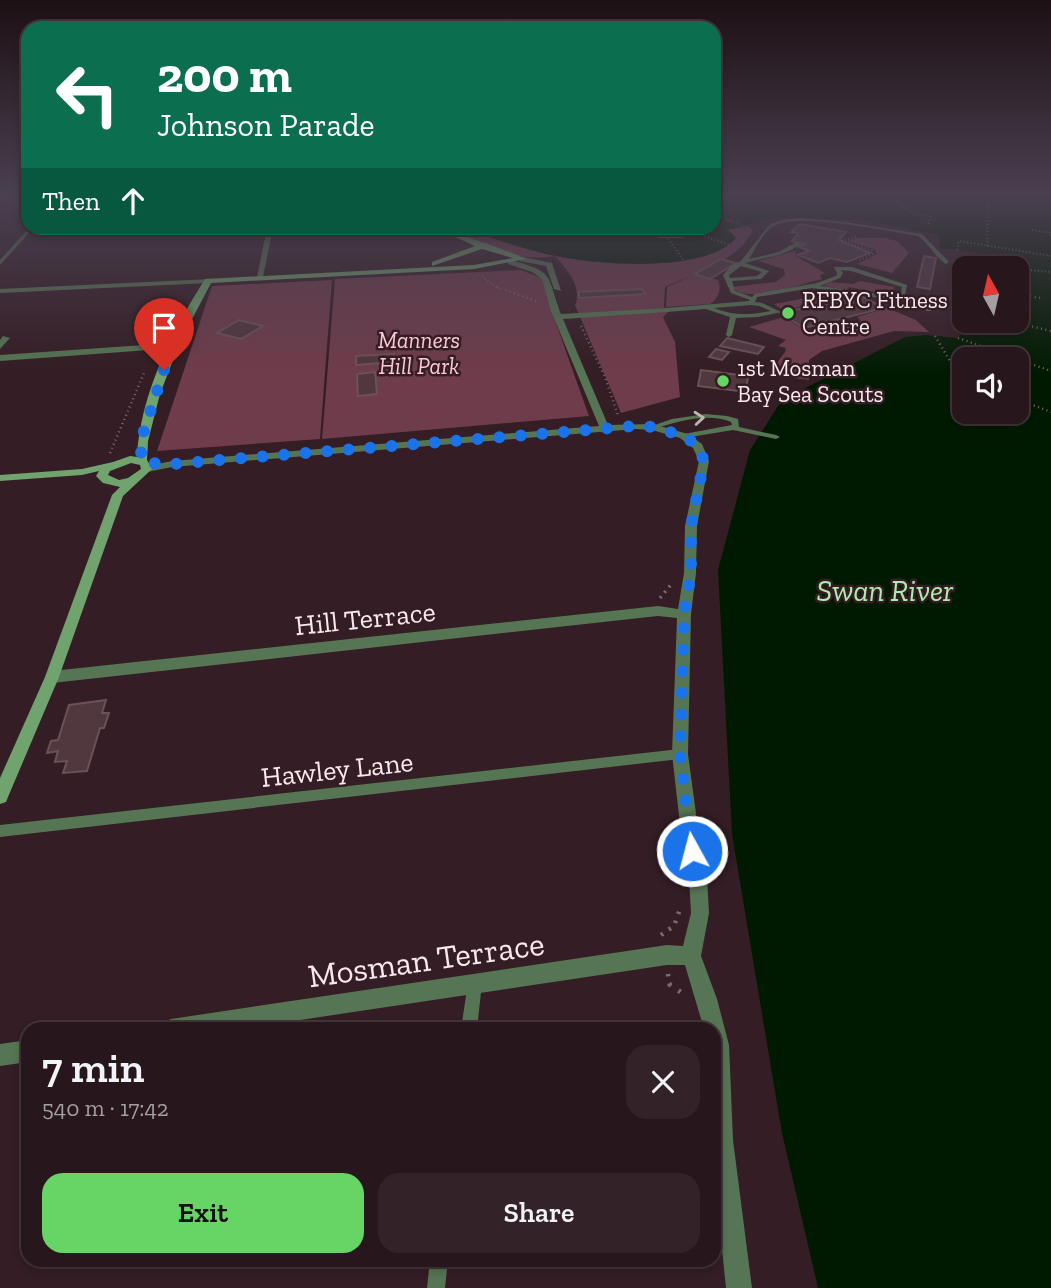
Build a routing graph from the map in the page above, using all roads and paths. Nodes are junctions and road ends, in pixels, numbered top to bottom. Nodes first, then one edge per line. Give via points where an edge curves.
1 (265, 254) edge
2 (461, 254) edge
3 (495, 254) edge
4 (505, 254) edge
5 (679, 254) edge
6 (750, 254) edge
7 (783, 254) edge
8 (873, 254) edge
9 (934, 254) edge
10 (522, 259) junction
11 (684, 261) dead end
12 (857, 261) dead end
13 (511, 262) junction
14 (742, 262) junction
15 (946, 262) dead end
16 (826, 264) dead end
17 (836, 268) junction
18 (405, 270) junction
19 (1029, 271) edge
20 (1051, 272) edge
21 (260, 277) junction
22 (727, 280) junction
23 (193, 281) junction
24 (208, 281) junction
25 (811, 286) junction
26 (0, 291) edge
27 (1029, 296) edge
28 (1040, 298) dead end
29 (909, 300) junction
30 (752, 301) junction
31 (192, 304) junction
32 (706, 307) junction
33 (666, 310) joint
34 (929, 310) dead end
35 (577, 316) junction
36 (559, 317) junction
37 (733, 317) junction
38 (1029, 326) edge
39 (1051, 331) edge
40 (729, 335) dead end
41 (935, 336) dead end
42 (958, 338) dead end
43 (173, 346) junction
44 (0, 358) edge
45 (952, 364) edge
46 (147, 366) dead end
47 (1051, 371) edge
48 (1029, 404) edge
49 (1051, 412) edge
50 (625, 419) dead end
51 (653, 427) junction
52 (733, 428) junction
53 (605, 429) junction
54 (684, 436) junction
55 (776, 437) dead end
56 (140, 443) junction
57 (123, 460) junction
58 (145, 464) junction
59 (108, 469) junction
60 (0, 478) edge
61 (133, 480) junction
62 (118, 495) junction
63 (684, 614) junction
64 (52, 677) junction
65 (680, 754) junction
66 (0, 797) edge
67 (0, 831) edge
68 (691, 956) junction
69 (475, 983) junction
70 (218, 1022) edge
71 (470, 1022) edge
72 (713, 1022) edge
73 (21, 1052) edge
74 (0, 1055) edge
75 (721, 1108) edge
76 (438, 1267) edge
77 (436, 1288) edge
78 (739, 1288) edge

1 - 21 lane
2 - 18 street
3 - 13 street
4 - 10 street
5 - 11 path
6 - 14 lane
7 - 14 lane
8 - 12 path
9 - 15 lane
10 - 13 street
10 - 36 street via 550,267 561,303
13 - 18 street
13 - 36 street via 546,278
14 - 22 lane via 730,269
14 - 22 lane via 765,271 759,278
16 - 17 lane
17 - 25 lane via 838,277
17 - 29 lane via 905,286 902,296
18 - 21 street
19 - 20 path
21 - 24 street
22 - 30 lane via 733,292
23 - 24 street
23 - 26 street
23 - 31 street
24 - 31 street
25 - 29 lane
25 - 30 lane via 755,296
27 - 28 path
29 - 34 lane
30 - 32 lane
30 - 37 lane via 778,312
31 - 43 street
32 - 33 lane
32 - 37 lane
33 - 35 street
35 - 36 street
35 - 50 path via 617,414
36 - 53 street
37 - 40 lane
38 - 39 path
41 - 45 path
42 - 47 path
43 - 44 street
43 - 56 street
46 - 59 path
48 - 49 path
51 -> 52 lane via 718,416 733,419 737,423
51 - 53 street
51 - 54 street
52 - 54 lane
52 - 55 lane
53 - 58 street
54 - 63 street via 698,446 704,461 691,526 691,573
56 - 57 street
56 - 58 street
57 - 58 street
57 - 59 street
58 - 61 street
59 - 60 street
59 - 61 street
59 - 62 street
61 - 62 street
62 - 64 street
63 - 64 street, Hill Terrace via 658,611
63 - 65 street
64 - 66 street
65 - 67 lane, Hawley Lane
65 - 68 street via 700,913
68 - 69 street, Mosman Terrace via 667,955
68 - 72 street
69 - 70 street, Mosman Terrace
69 - 71 lane
73 - 74 street
75 - 78 street
76 - 77 lane

